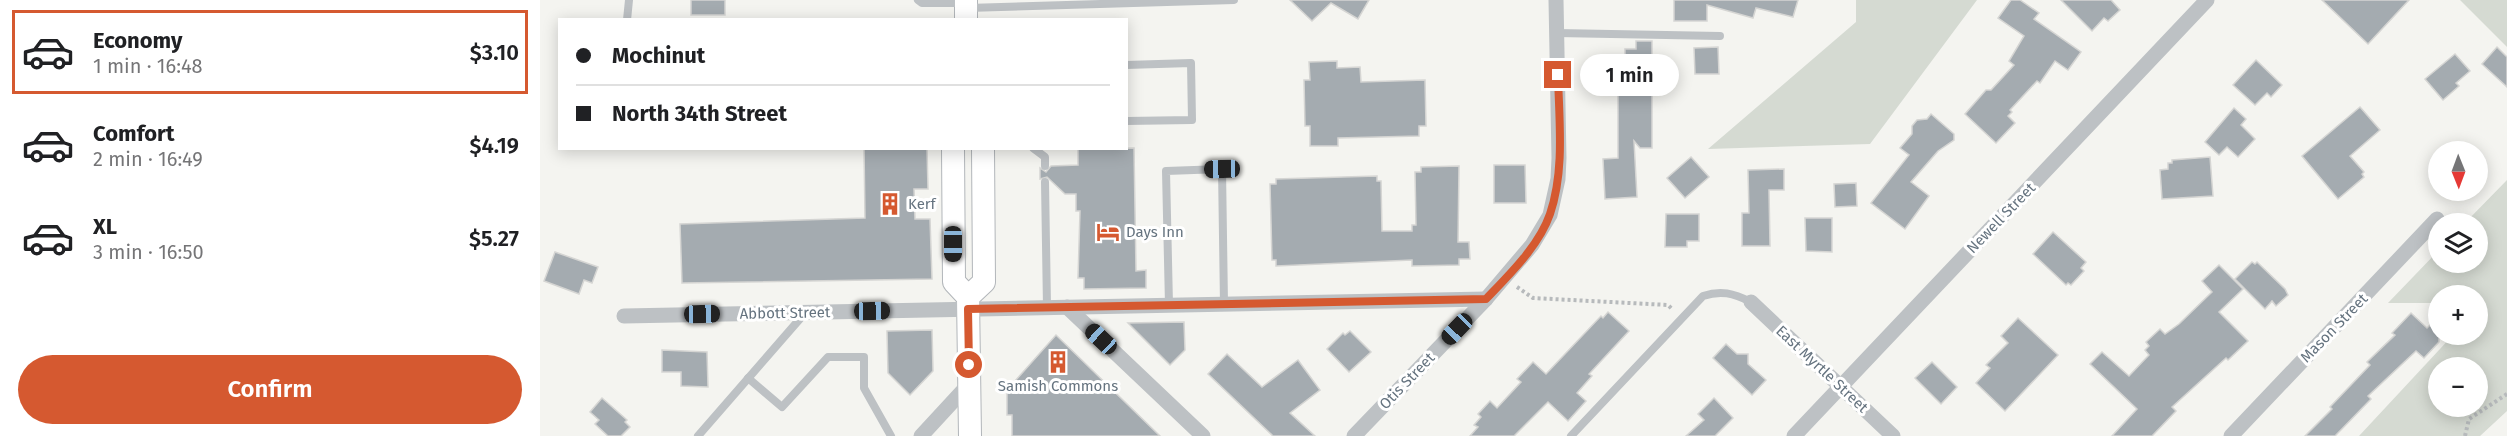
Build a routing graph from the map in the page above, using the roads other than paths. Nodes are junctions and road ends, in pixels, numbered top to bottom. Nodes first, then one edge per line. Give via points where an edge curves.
1 (629, 0) edge
2 (918, 0) edge
3 (1234, 0) edge
4 (1556, 0) edge
5 (2207, 0) edge
6 (966, 8) edge
7 (627, 18) edge
8 (1557, 33) junction
9 (1720, 36) dead end
10 (1128, 65) edge
11 (1128, 121) edge
12 (953, 150) edge
13 (983, 150) edge
14 (1035, 150) edge
15 (1045, 166) dead end
16 (1046, 182) dead end
17 (2428, 228) edge
18 (1486, 299) junction
19 (1751, 302) joint
20 (968, 303) junction
21 (1224, 304) junction
22 (1169, 305) junction
23 (1047, 307) junction
24 (1067, 307) junction
25 (806, 312) junction
26 (624, 316) dead end
27 (748, 378) junction
28 (969, 384) junction
29 (1841, 386) junction
30 (698, 436) edge
31 (891, 436) edge
32 (921, 436) edge
33 (970, 436) edge
34 (1203, 436) edge
35 (1354, 436) edge
36 (1571, 436) edge
37 (1794, 436) edge
38 (1893, 436) edge
39 (2231, 436) edge

1 - 7 lane
2 - 6 lane
3 - 6 lane
4 - 8 street, Otis Street
5 - 29 street, Newell Street
8 - 9 lane
8 - 18 street, Otis Street via 1558,179 1550,215 1532,245
10 - 11 lane via 1191,63 1192,120
12 - 20 main road via 954,282
13 - 20 main road via 984,282
14 - 15 lane via 1045,158
16 - 23 lane
17 - 39 street, Mason Street
18 - 21 street, Abbott Street
18 - 35 street, Otis Street
19 - 29 street, East Myrtle Street
19 - 36 lane via 1734,293 1716,292 1703,297
20 - 23 street, Abbott Street
20 - 25 street, Abbott Street
20 - 28 main road
21 - 22 street, Abbott Street
21 - 22 lane via 1222,169 1166,171
22 - 24 street, Abbott Street
23 - 24 street, Abbott Street
24 - 34 street
25 - 26 street, Abbott Street
25 - 27 lane
27 - 30 lane
27 - 31 lane via 782,407 828,357 864,357 864,388
28 - 32 street
28 - 33 main road
29 - 37 street, Newell Street
29 - 38 street, East Myrtle Street

